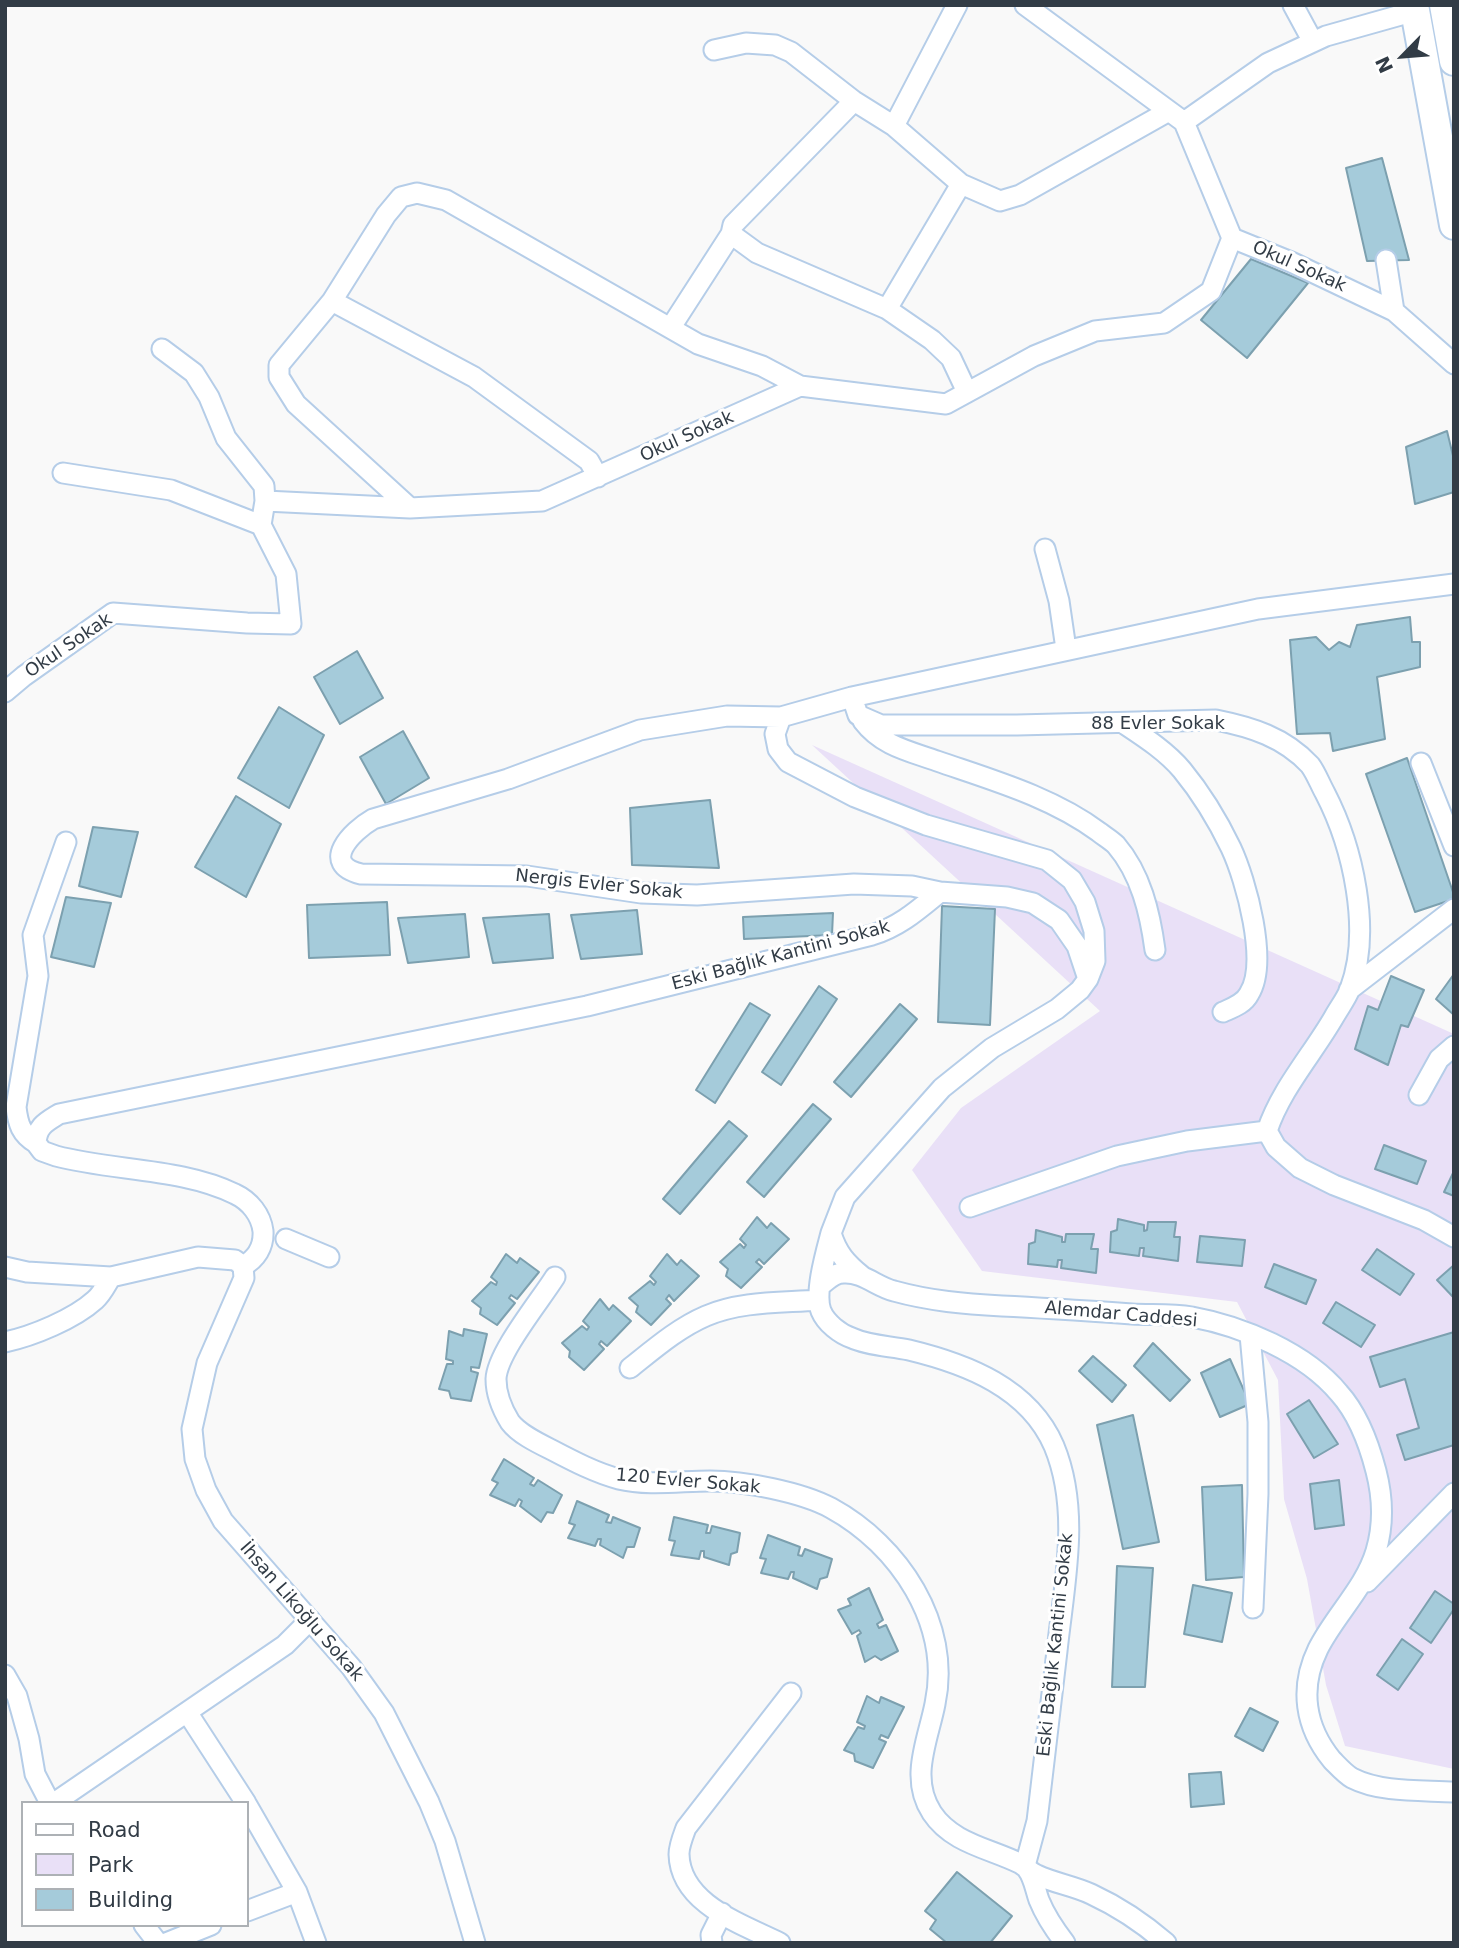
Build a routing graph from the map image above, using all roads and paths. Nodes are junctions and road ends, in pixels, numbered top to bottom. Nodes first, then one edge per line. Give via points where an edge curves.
1 (957, 5) edge
2 (1025, 5) edge
3 (1293, 5) edge
4 (1444, 5) edge
5 (1415, 8) edge
6 (1313, 42) junction
7 (714, 50) dead end
8 (1454, 61) edge
9 (855, 101) junction
10 (1177, 117) junction
11 (894, 126) junction
12 (961, 184) junction
13 (1454, 225) edge
14 (731, 234) junction
15 (1232, 238) junction
16 (1386, 260) dead end
17 (332, 301) junction
18 (887, 309) junction
19 (1394, 312) junction
20 (671, 327) junction
21 (162, 349) dead end
22 (1454, 364) edge
23 (800, 386) junction
24 (967, 393) junction
25 (63, 473) dead end
26 (598, 477) junction
27 (265, 501) junction
28 (410, 508) junction
29 (261, 525) junction
30 (1045, 549) dead end
31 (1454, 584) edge
32 (1066, 649) junction
33 (5, 692) edge
34 (855, 706) junction
35 (781, 717) junction
36 (1124, 723) junction
37 (1421, 763) dead end
38 (66, 842) dead end
39 (1454, 846) edge
40 (940, 892) junction
41 (1454, 909) edge
42 (1155, 950) dead end
43 (1088, 979) junction
44 (1349, 990) junction
45 (1223, 1013) dead end
46 (1454, 1046) edge
47 (1419, 1095) dead end
48 (1267, 1131) junction
49 (36, 1143) junction
50 (970, 1207) dead end
51 (831, 1233) junction
52 (1454, 1237) edge
53 (286, 1239) dead end
54 (329, 1257) dead end
55 (5, 1267) edge
56 (244, 1272) junction
57 (862, 1276) junction
58 (555, 1277) dead end
59 (111, 1278) junction
60 (820, 1293) junction
61 (1251, 1335) junction
62 (5, 1342) edge
63 (630, 1368) dead end
64 (1454, 1493) edge
65 (1354, 1595) junction
66 (1253, 1608) dead end
67 (310, 1620) junction
68 (5, 1674) edge
69 (791, 1693) dead end
70 (187, 1712) junction
71 (1454, 1792) edge
72 (51, 1801) edge
73 (55, 1801) edge
74 (244, 1801) edge
75 (248, 1807) edge
76 (1027, 1868) junction
77 (297, 1892) junction
78 (248, 1911) edge
79 (722, 1913) junction
80 (146, 1927) edge
81 (206, 1927) edge
82 (158, 1943) edge
83 (166, 1943) edge
84 (316, 1943) edge
85 (475, 1943) edge
86 (712, 1943) edge
87 (780, 1943) edge
88 (1065, 1943) edge
89 (1166, 1943) edge

1 - 11 street
2 - 10 street
3 - 6 street
4 - 8 highway
5 - 6 street
5 - 13 highway
6 - 10 street
7 - 9 street via 746,43 775,45
9 - 11 street
9 - 14 street via 733,225
10 - 12 street via 1020,195 1000,201
10 - 15 street
11 - 12 street
12 - 18 street
14 - 18 street via 757,253
14 - 20 street
15 - 19 street, Okul Sokak
15 - 24 street, Okul Sokak via 1211,291 1164,323 1096,331 1034,356
16 - 19 street
17 - 20 street via 386,215 401,197 416,193 446,200
17 - 26 street via 474,377 589,461
17 - 28 street via 279,365 279,377 296,404
18 - 24 street via 951,358
19 - 22 street, Okul Sokak
20 - 23 street via 698,344 762,366
21 - 27 street via 194,373 226,439 264,486
23 - 24 street, Okul Sokak via 946,404
23 - 26 street, Okul Sokak
25 - 29 street via 172,490
26 - 28 street, Okul Sokak via 542,501
27 - 28 street, Okul Sokak
27 - 29 street
29 - 33 street, Okul Sokak via 286,574 291,624 113,613
30 - 32 street
31 - 32 street via 1258,609
32 - 34 street
34 - 35 street
34 - 36 street, 88 Evler Sokak via 881,725
34 - 42 street via 874,735 1046,802 1115,845 1136,877 1150,913
35 - 40 street, Nergis Evler Sokak via 727,716 640,730 508,779 373,819 346,840 341,854 344,865 361,874 527,876 641,893 696,895 854,884
35 - 43 street via 775,734 778,749 788,762 855,797 926,825 1047,860 1072,880 1086,902 1094,931 1095,961
36 - 44 street, 88 Evler Sokak via 1216,720 1247,726 1278,739 1311,766 1335,812 1354,870 1360,953
36 - 45 street via 1181,769 1232,850 1258,948 1257,974 1250,994
37 - 39 street
38 - 49 street via 33,935 38,976 16,1107 18,1124
40 - 43 street via 1032,903 1059,920 1077,946
40 - 49 street, Eski Bağlık Kantini Sokak via 889,930 558,1012 60,1114 43,1123
41 - 44 street
43 - 51 street via 1058,1009 992,1048 942,1088 845,1197
44 - 48 street, 88 Evler Sokak via 1283,1095
46 - 47 street via 1439,1059
48 - 50 street via 1117,1156
48 - 52 street via 1276,1147 1300,1168
49 - 56 street, İhsan Likoğlu Sokak via 42,1151 75,1162 192,1181 237,1194 253,1207 263,1232 262,1245
51 - 57 street via 836,1250
51 - 60 street
53 - 54 street
55 - 59 street
56 - 59 street via 235,1259 198,1257
56 - 67 street, İhsan Likoğlu Sokak via 207,1363 192,1429 195,1459 223,1521
57 - 60 street, Alemdar Caddesi via 833,1275
57 - 61 street, Alemdar Caddesi via 890,1290 953,1303 1192,1317
58 - 76 street, 120 Evler Sokak via 506,1351 496,1378 499,1401 512,1424 547,1448 621,1480 713,1481 780,1490 829,1507 872,1535 908,1577 930,1622 939,1665 936,1702 920,1766 930,1810 944,1828 965,1841
59 - 62 street via 96,1300 59,1323
60 - 63 street, Alemdar Caddesi via 707,1315
60 - 76 street, Eski Bağlık Kantini Sokak via 821,1313 853,1339 964,1366 1002,1385 1034,1412 1054,1447 1067,1494 1069,1543 1037,1821
61 - 65 street, Alemdar Caddesi via 1315,1369 1340,1394 1361,1426 1381,1490 1382,1525 1375,1553
61 - 66 street via 1258,1422
64 - 65 street
65 - 71 street, Alemdar Caddesi via 1330,1628 1310,1674 1306,1700 1310,1724 1321,1746 1350,1778 1377,1786
67 - 70 street via 285,1645
67 - 85 street, İhsan Likoğlu Sokak via 384,1713 407,1758 445,1841
68 - 72 street via 17,1696 35,1774
69 - 79 street via 686,1828 679,1851 681,1872 692,1891
70 - 73 street
70 - 74 street
75 - 77 street
76 - 88 street
76 - 89 street, 120 Evler Sokak via 1139,1919
77 - 78 street
77 - 84 street
79 - 86 street
79 - 87 street
80 - 82 street
81 - 83 street

